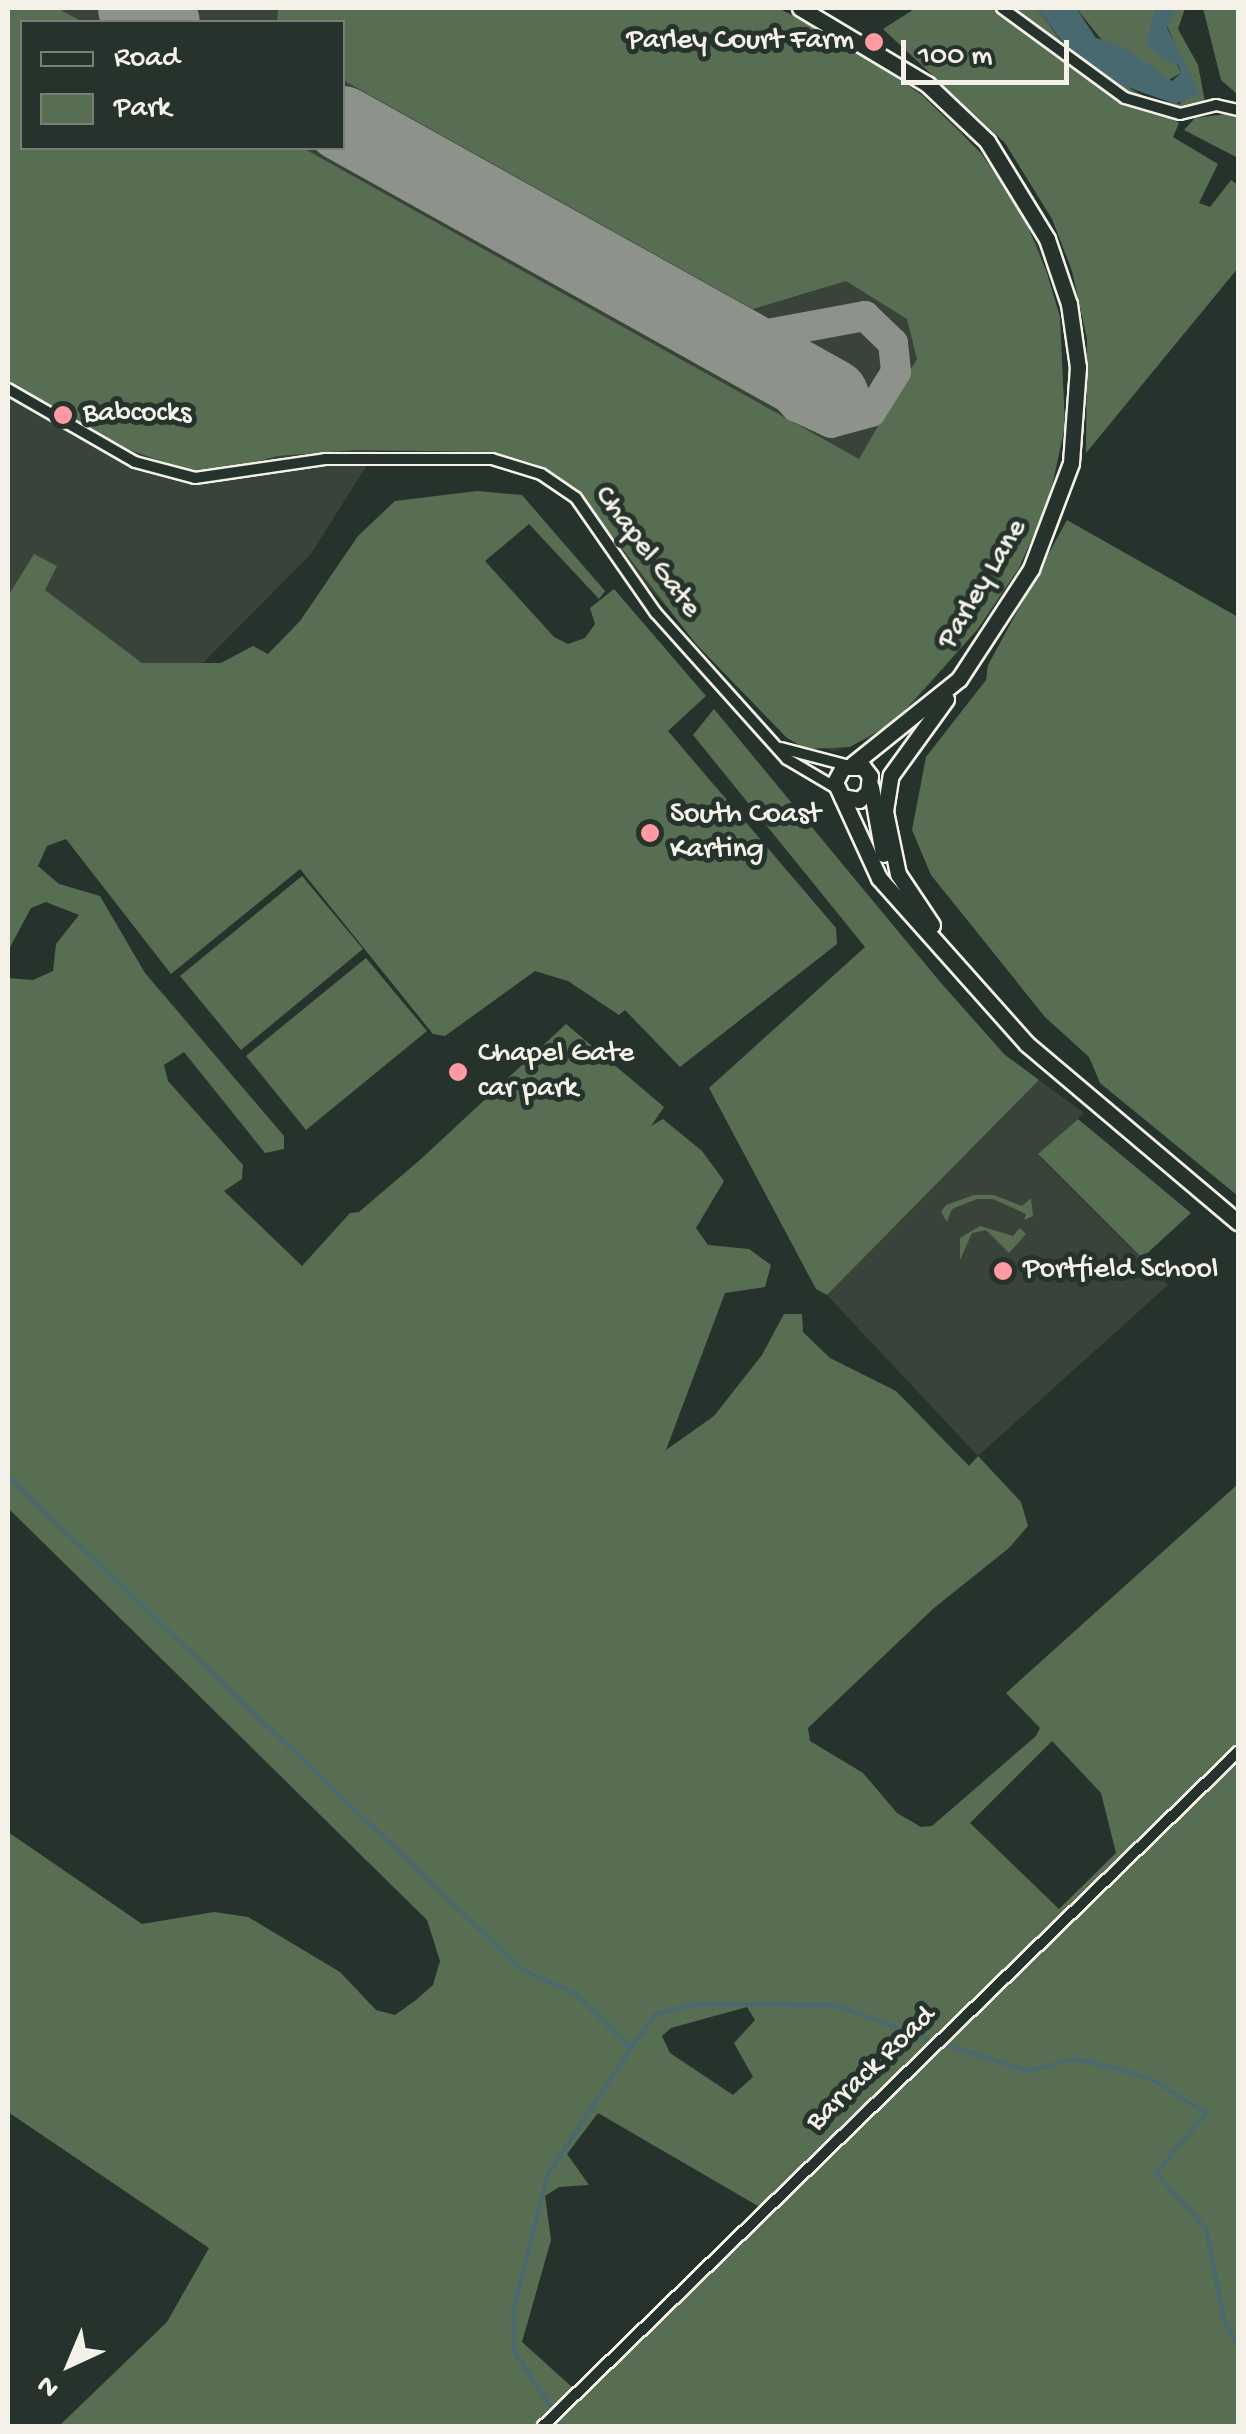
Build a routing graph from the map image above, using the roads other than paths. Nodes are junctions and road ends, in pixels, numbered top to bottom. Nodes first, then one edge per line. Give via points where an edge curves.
1 (800, 8) edge
2 (1002, 8) edge
3 (1238, 110) edge
4 (8, 390) edge
5 (959, 679) junction
6 (935, 701) junction
7 (776, 745) junction
8 (850, 765) junction
9 (871, 785) junction
10 (839, 793) junction
11 (930, 934) junction
12 (946, 954) junction
13 (1238, 1222) edge
14 (1238, 1752) edge
15 (543, 2426) edge

1 - 5 main road, Parley Lane via 915,75 987,141 1029,201 1069,304 1078,398 1061,499 1022,585
2 - 3 street via 1125,98 1180,114 1216,105
4 - 7 street, Chapel Gate via 135,462 195,478 325,459 492,459 558,484 593,519 665,624
5 - 6 main road, Parley Lane
5 - 12 main road via 898,763 885,810 898,874
6 - 8 main road, Parley Lane
6 - 9 main road, Parley Lane
7 - 8 street, Chapel Gate via 811,761
7 - 10 street, Chapel Gate via 795,767
8 - 9 main road via 868,771
8 - 10 main road via 836,776
9 - 10 main road via 859,800
9 - 11 main road via 888,868
10 - 11 main road via 880,878
11 - 12 main road
12 - 13 main road via 1032,1049
14 - 15 street, Barrack Road

